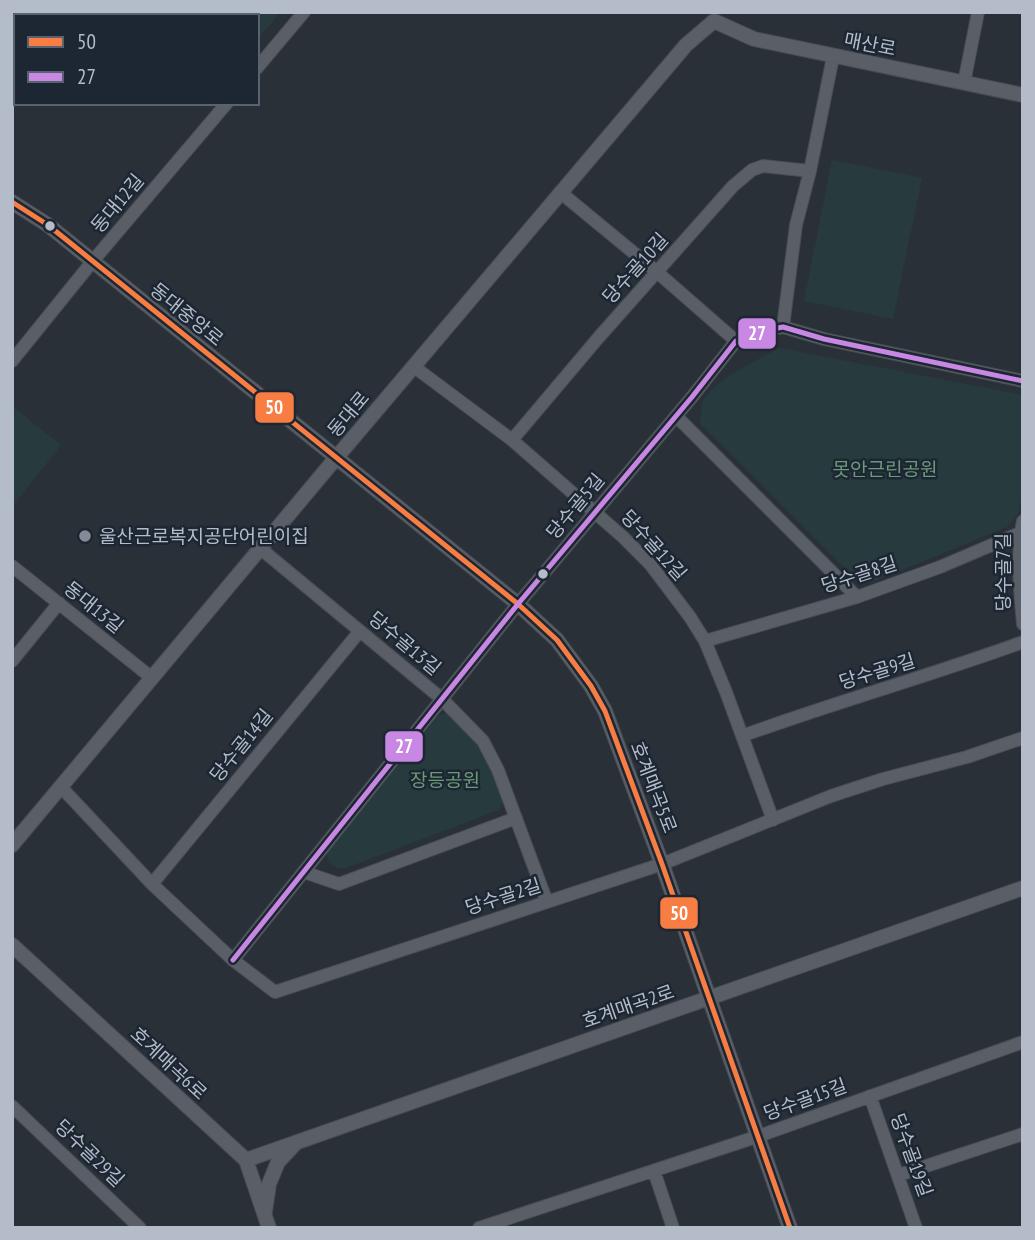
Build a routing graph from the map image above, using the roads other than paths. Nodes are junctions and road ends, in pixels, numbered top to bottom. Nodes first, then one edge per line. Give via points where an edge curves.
1 (304, 12) edge
2 (978, 12) edge
3 (715, 17) edge
4 (833, 57) junction
5 (259, 66) edge
6 (964, 83) junction
7 (1023, 95) edge
8 (225, 105) edge
9 (810, 171) junction
10 (560, 192) junction
11 (12, 202) edge
12 (92, 262) junction
13 (657, 272) junction
14 (783, 327) junction
15 (736, 341) junction
16 (12, 361) edge
17 (413, 366) junction
18 (1023, 381) edge
19 (676, 416) junction
20 (512, 440) junction
21 (336, 458) junction
22 (595, 512) junction
23 (1022, 527) edge
24 (261, 549) junction
25 (12, 566) edge
26 (857, 597) junction
27 (59, 603) junction
28 (518, 604) junction
29 (1023, 624) edge
30 (360, 631) junction
31 (705, 641) junction
32 (1023, 642) edge
33 (12, 661) edge
34 (152, 678) junction
35 (442, 699) junction
36 (742, 736) junction
37 (1023, 738) edge
38 (61, 787) junction
39 (516, 818) junction
40 (773, 820) junction
41 (12, 845) edge
42 (662, 864) junction
43 (304, 872) junction
44 (152, 884) junction
45 (1023, 888) edge
46 (547, 902) junction
47 (12, 945) edge
48 (233, 960) junction
49 (708, 999) junction
50 (1023, 1042) edge
51 (870, 1096) junction
52 (12, 1106) edge
53 (1023, 1134) edge
54 (758, 1136) junction
55 (298, 1142) junction
56 (246, 1160) junction
57 (654, 1171) junction
58 (899, 1175) junction
59 (267, 1221) edge
60 (140, 1228) edge
61 (479, 1228) edge
62 (673, 1228) edge
63 (790, 1228) edge
64 (916, 1228) edge

1 - 5 street
2 - 6 street
3 - 4 street, 매산로 via 754,39
3 - 10 street, 동대로
4 - 6 street, 매산로
4 - 9 street
6 - 7 street, 매산로
8 - 12 street, 동대12길
9 - 13 street, 당수골10길 via 763,166 752,170
9 - 14 street via 796,225
10 - 13 street
10 - 17 street, 동대로
11 - 12 street, 동대중앙로
12 - 16 street, 동대12길
12 - 21 street, 동대중앙로
13 - 15 street
13 - 20 street, 당수골10길
14 - 15 street
14 - 18 street
15 - 19 street, 당수골5길
17 - 20 street, 당수골12길
17 - 21 street, 동대로
19 - 22 street, 당수골5길
19 - 26 street
20 - 22 street, 당수골12길
21 - 24 street, 동대로
21 - 28 street, 호계매곡5로
22 - 28 street, 당수골5길
22 - 31 street, 당수골12길 via 650,565
23 - 26 street, 당수골8길 via 940,566
23 - 29 street, 당수골7길
24 - 30 street, 당수골13길
24 - 34 street, 동대로
25 - 27 street, 동대13길
26 - 31 street, 당수골8길
27 - 33 street
27 - 34 street, 동대13길
28 - 35 street, 당수골5길
28 - 42 street, 호계매곡5로 via 557,640 605,711
30 - 35 street, 당수골13길
30 - 44 street, 당수골14길
31 - 36 street, 당수골12길
32 - 36 street, 당수골9길
34 - 38 street, 동대로
35 - 39 street, 당수골13길 via 483,741
35 - 43 street, 당수골5길
36 - 40 street, 당수골12길
37 - 40 street, 당수골2길 via 870,783
38 - 41 street, 동대로
38 - 44 street, 당수골2길
39 - 43 street via 339,884
39 - 46 street, 당수골13길
40 - 42 street, 당수골2길
42 - 46 street, 당수골2길
42 - 49 street, 호계매곡5로
43 - 48 street, 당수골5길
44 - 48 street, 당수골2길
45 - 49 street, 호계매곡2로
46 - 48 street, 당수골2길 via 275,992
47 - 56 street, 호계매곡6로
49 - 54 street, 호계매곡5로
49 - 55 street, 호계매곡2로
50 - 51 street, 당수골15길
51 - 54 street, 당수골15길
51 - 58 street, 당수골19길
52 - 60 street, 당수골29길
53 - 58 street
54 - 57 street, 당수골15길
54 - 63 street, 호계매곡5로
55 - 56 street, 호계매곡2로
55 - 59 street via 278,1162 269,1184
56 - 59 street, 호계매곡6로
57 - 61 street, 당수골15길
57 - 62 street
58 - 64 street, 당수골19길

